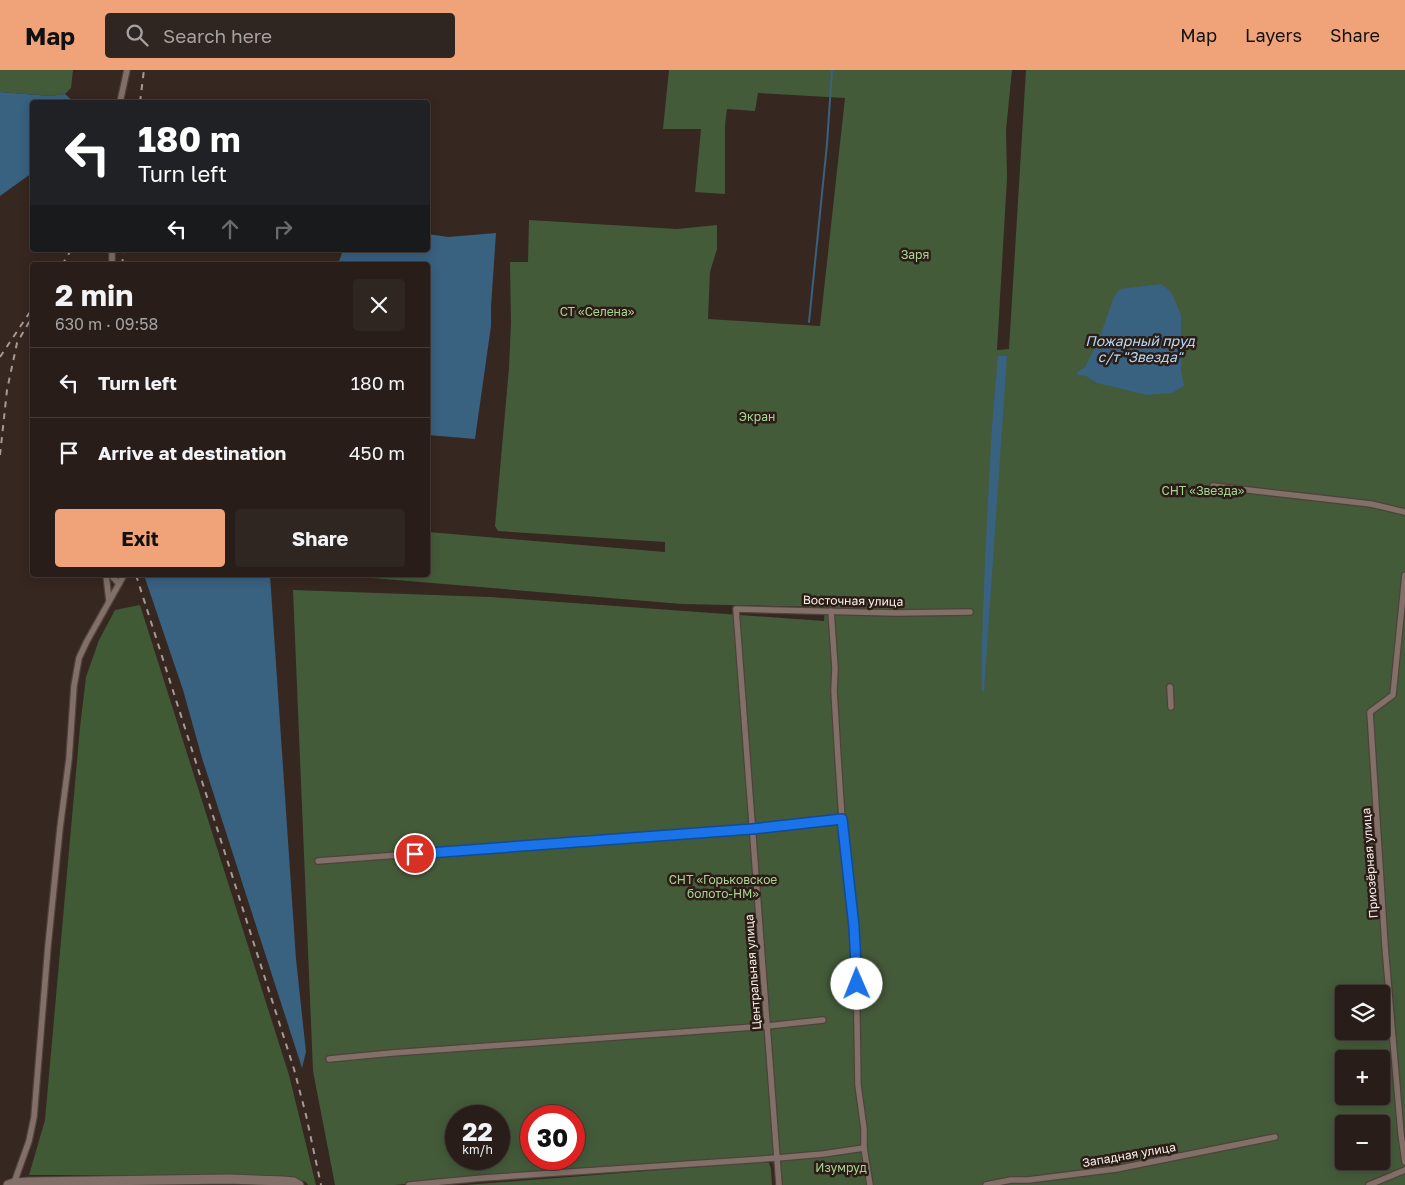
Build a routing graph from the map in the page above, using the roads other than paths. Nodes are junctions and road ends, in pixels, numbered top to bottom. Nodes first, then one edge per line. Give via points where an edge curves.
1 (127, 70) edge
2 (120, 100) edge
3 (1213, 486) dead end
4 (1405, 512) edge
5 (1405, 575) edge
6 (106, 577) edge
7 (113, 577) edge
8 (123, 577) edge
9 (119, 584) junction
10 (109, 601) junction
11 (736, 609) joint
12 (831, 611) junction
13 (970, 612) dead end
14 (1170, 687) dead end
15 (1171, 707) dead end
16 (842, 819) junction
17 (752, 829) junction
18 (318, 861) dead end
19 (823, 1020) dead end
20 (767, 1026) junction
21 (329, 1059) dead end
22 (1275, 1137) dead end
23 (864, 1148) junction
24 (777, 1158) junction
25 (1405, 1162) edge
26 (1405, 1170) edge
27 (11, 1184) edge
28 (299, 1185) edge
29 (409, 1185) edge
30 (778, 1185) edge
31 (870, 1185) edge
32 (986, 1185) edge
33 (1369, 1185) edge

1 - 2 street
3 - 4 street via 1371,504
5 - 25 street, Приозёрная улица via 1393,695 1370,712 1385,946
6 - 10 street
7 - 9 street
8 - 9 street
9 - 10 street
10 - 27 street via 79,658 74,686 34,1117 30,1141
11 - 12 street, Восточная улица
11 - 17 street, Центральная улица
12 - 13 street, Восточная улица
12 - 16 street
14 - 15 street
16 - 17 street
16 - 23 street via 854,927 858,1085
17 - 18 street
17 - 20 street, Центральная улица
19 - 20 street
20 - 21 street
20 - 24 street, Центральная улица
22 - 32 street, Западная улица via 1116,1169
23 - 24 street
23 - 31 street
24 - 29 street
24 - 30 street, Центральная улица
26 - 33 street
27 - 28 street via 229,1179 283,1181

